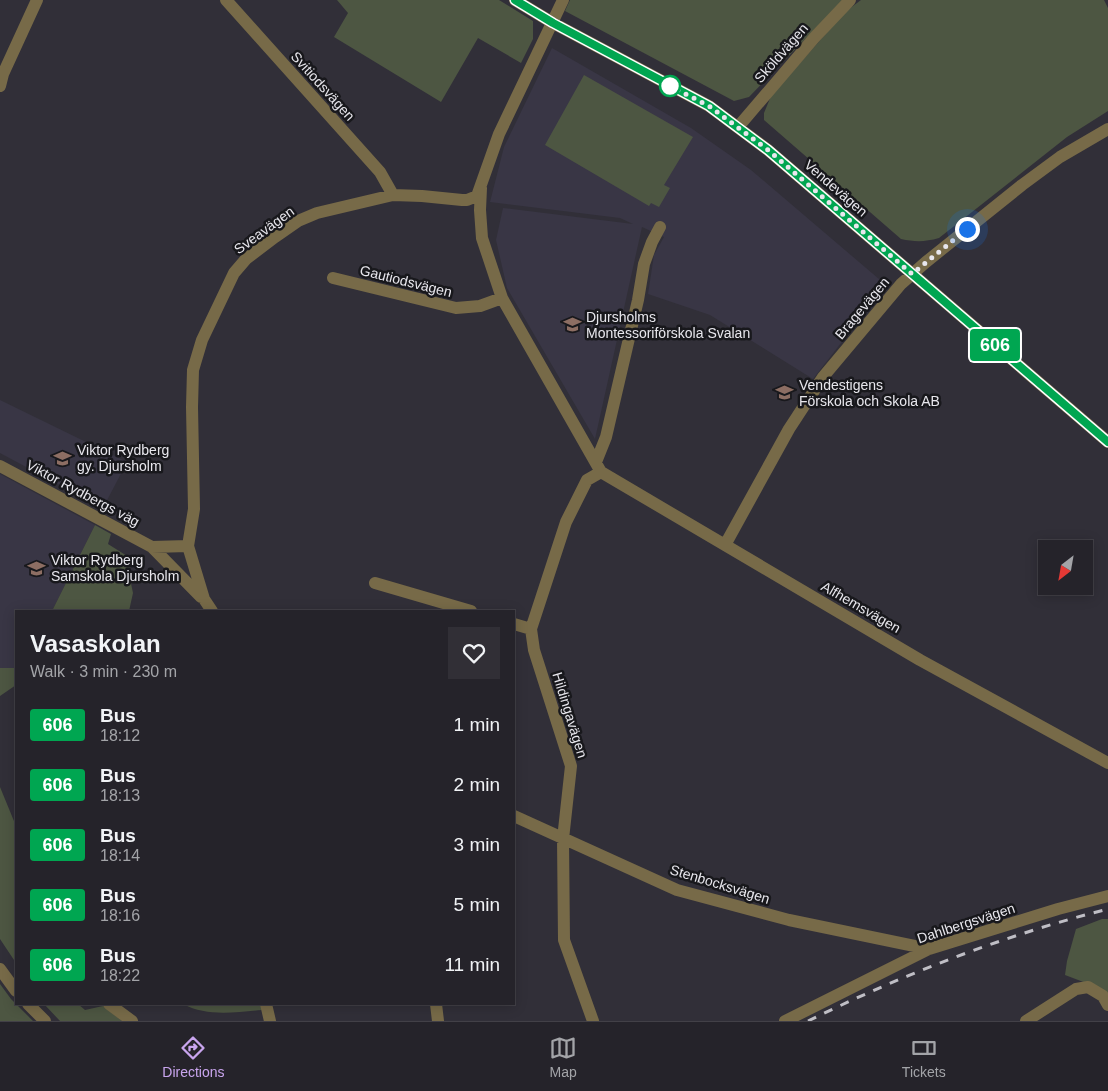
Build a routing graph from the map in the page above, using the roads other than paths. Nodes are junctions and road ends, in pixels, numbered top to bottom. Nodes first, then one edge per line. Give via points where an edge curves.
1 (37, 0) edge
2 (226, 0) edge
3 (515, 0) edge
4 (563, 0) edge
5 (850, 0) edge
6 (553, 23) junction
7 (0, 86) edge
8 (738, 128) junction
9 (1108, 129) edge
10 (481, 188) junction
11 (392, 195) junction
12 (660, 227) dead end
13 (912, 274) junction
14 (333, 278) dead end
15 (502, 298) junction
16 (1108, 442) edge
17 (0, 466) edge
18 (598, 467) junction
19 (725, 545) junction
20 (188, 546) junction
21 (152, 547) junction
22 (375, 583) dead end
23 (204, 599) junction
24 (211, 610) edge
25 (468, 610) edge
26 (515, 624) edge
27 (531, 629) junction
28 (1108, 763) edge
29 (515, 816) edge
30 (563, 839) junction
31 (1108, 896) edge
32 (929, 948) junction
33 (0, 969) edge
34 (15, 989) edge
35 (29, 1005) edge
36 (110, 1005) edge
37 (266, 1005) edge
38 (436, 1005) edge
39 (1108, 1005) edge
40 (45, 1021) edge
41 (132, 1021) edge
42 (270, 1021) edge
43 (438, 1021) edge
44 (593, 1021) edge
45 (785, 1021) edge
46 (1026, 1021) edge

1 - 7 street
2 - 11 street, Svitiodsvägen via 380,172
3 - 6 street, Vendevägen
4 - 6 street
5 - 8 street, Sköldvägen
6 - 8 street, Vendevägen via 709,106
6 - 10 street via 499,134
8 - 13 street, Vendevägen
9 - 13 street, Bragevägen via 1060,157 1022,185
10 - 11 street, Sveavägen via 477,196 468,200
10 - 15 street via 482,238
11 - 20 street, Sveavägen via 317,213 298,221 246,259 234,274 202,340 193,370 194,509
12 - 18 street, Hildingavägen via 644,264
13 - 16 street, Vendevägen
13 - 19 street, Bragevägen via 823,377 789,429
14 - 15 street, Gautiodsvägen via 456,308 480,306
15 - 18 street
17 - 21 street, Viktor Rydbergs väg
18 - 19 street, Alfhemsvägen
18 - 27 street, Hildingavägen via 587,480 566,522
19 - 28 street, Alfhemsvägen via 920,660
20 - 21 street, Viktor Rydbergs väg
20 - 23 street, Sveavägen
21 - 23 street, Viktor Rydbergs väg
22 - 25 street
23 - 24 street, Sveavägen
26 - 27 street
27 - 30 street, Hildingavägen via 534,650 571,766
29 - 30 street, Stenbocksvägen
30 - 32 street, Stenbocksvägen via 677,890 789,920
30 - 44 street, Hildingavägen via 564,940
31 - 32 street, Dahlbergsvägen
32 - 45 street, Dahlbergsvägen
33 - 34 street
35 - 40 street
36 - 41 street
37 - 42 street
38 - 43 street
39 - 46 street via 1102,996 1088,987 1076,989

